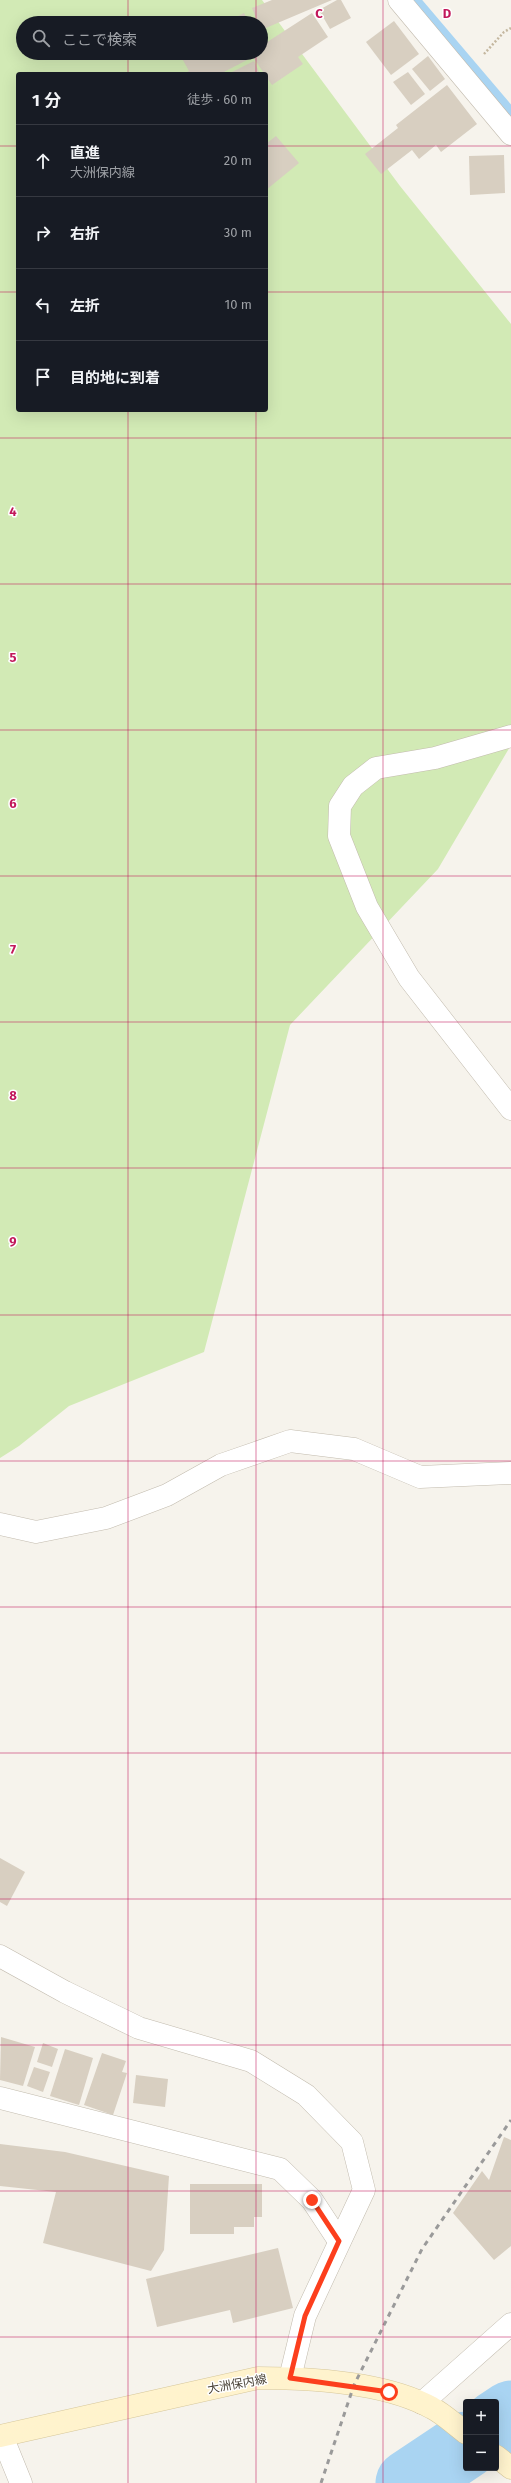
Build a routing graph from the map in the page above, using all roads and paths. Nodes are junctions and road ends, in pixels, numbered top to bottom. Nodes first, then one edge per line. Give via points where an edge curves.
1 (399, 0) edge
2 (511, 28) edge
3 (463, 77) junction
4 (511, 134) edge
5 (511, 736) edge
6 (511, 1109) edge
7 (511, 1473) edge
8 (0, 1524) edge
9 (0, 1956) edge
10 (0, 2098) edge
11 (339, 2241) junction
12 (511, 2324) edge
13 (290, 2378) junction
14 (427, 2406) junction
15 (463, 2431) edge
16 (1, 2436) edge
17 (18, 2477) edge

1 - 3 street
2 - 3 path via 504,32
3 - 4 street
5 - 6 street via 435,758 376,768 353,786 340,806 339,836 367,907 409,978
7 - 8 street via 420,1477 354,1449 290,1441 221,1465 167,1495 106,1518 36,1532
9 - 11 street via 65,1992 139,2028 251,2061 306,2095 352,2142 364,2190
10 - 11 street via 280,2169 312,2200
11 - 13 street via 305,2316
12 - 14 street
13 - 14 main road, 大洲保内線 via 382,2391
13 - 16 main road, 大洲保内線 via 258,2378
14 - 15 main road, 大洲保内線
16 - 17 street

